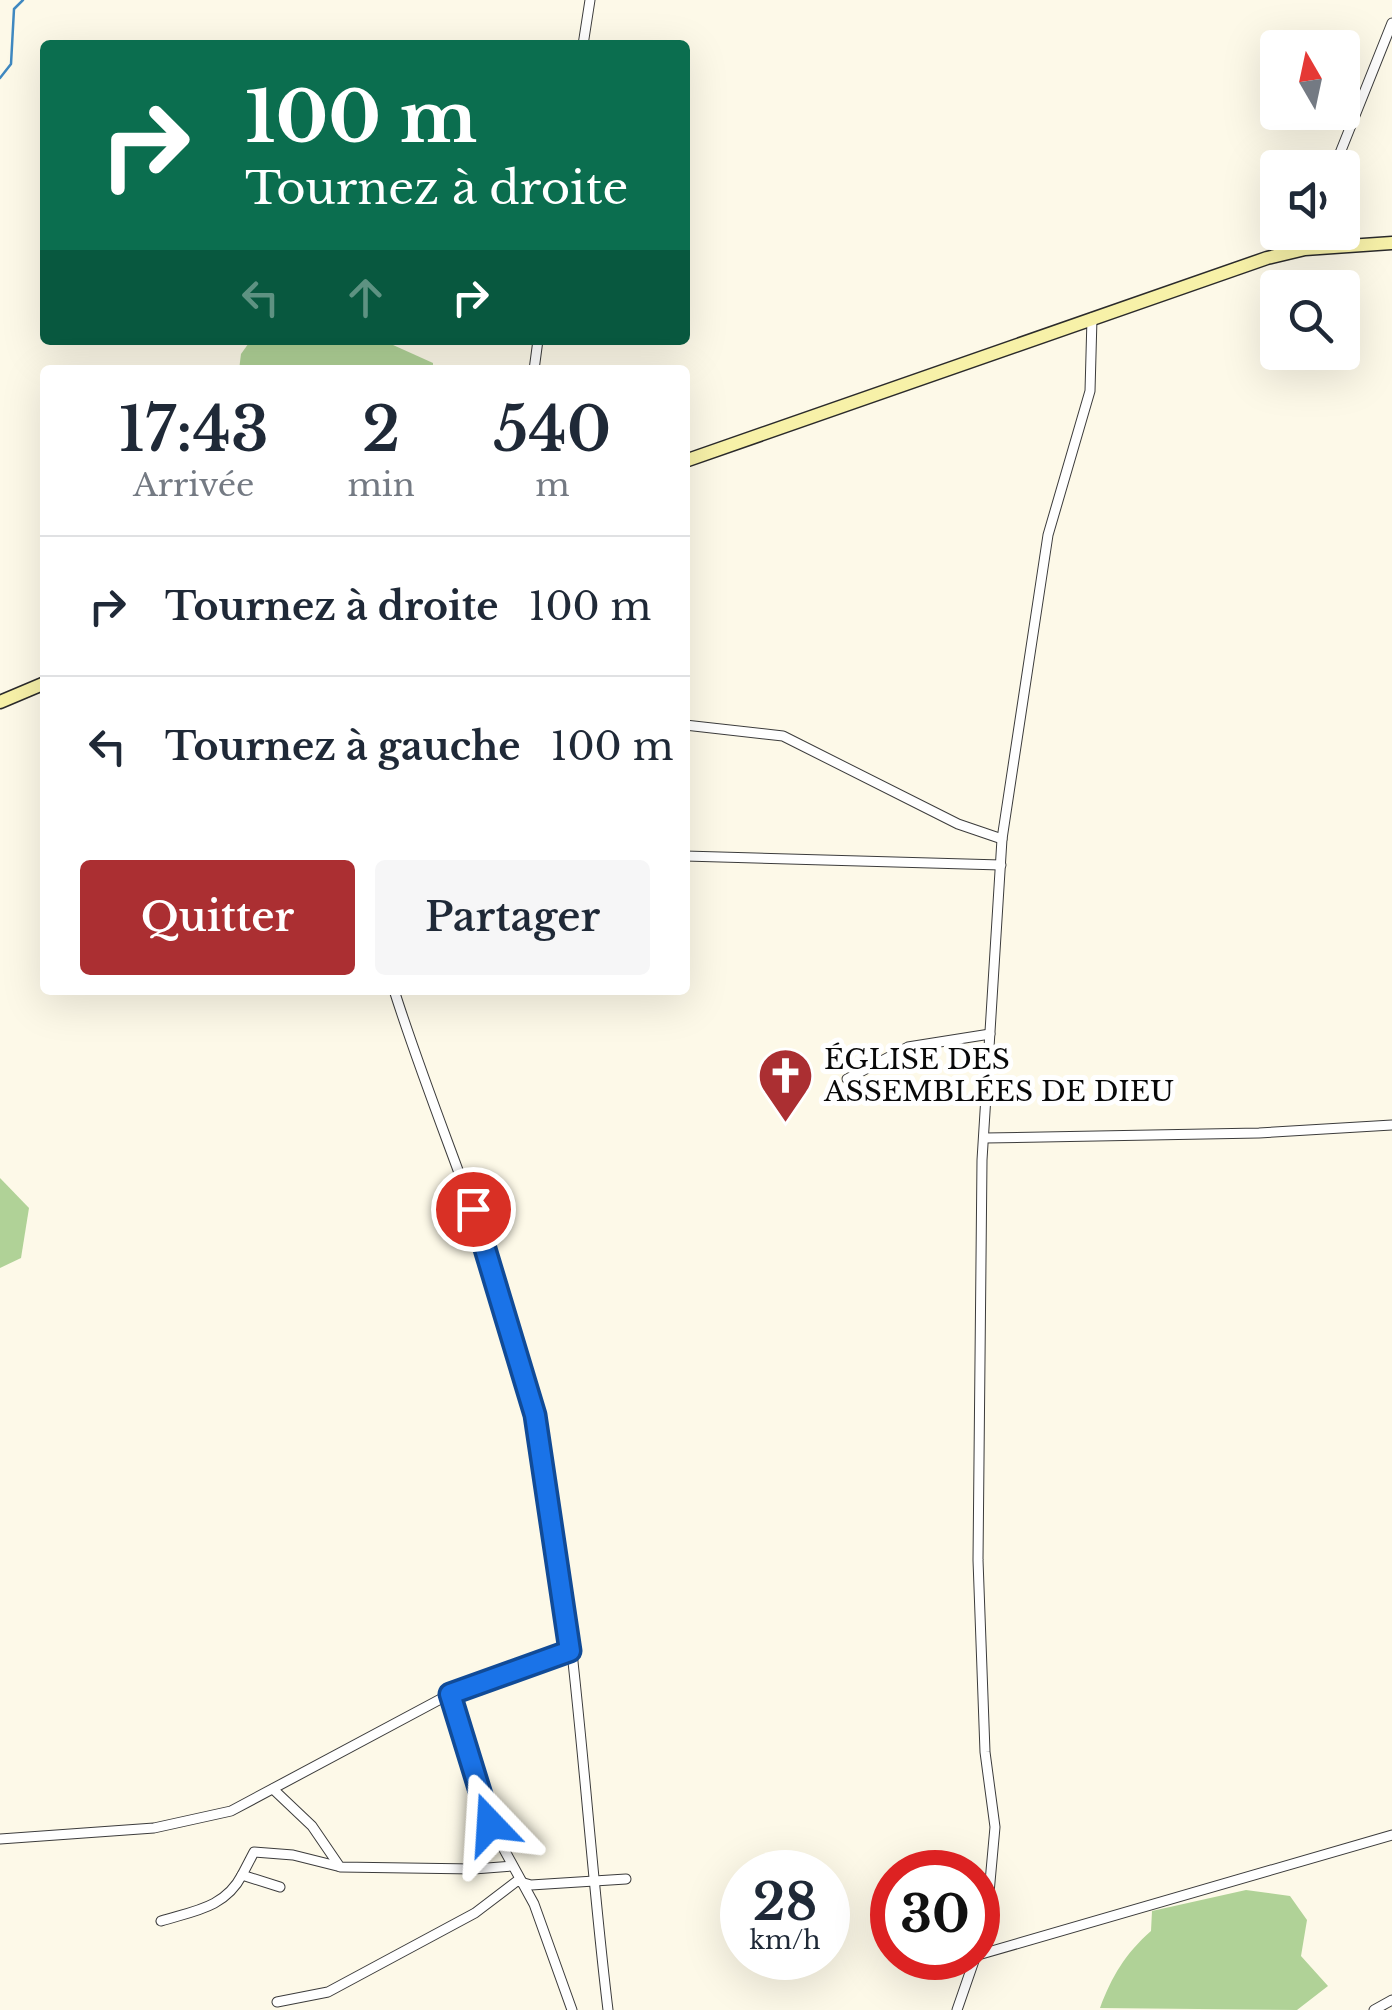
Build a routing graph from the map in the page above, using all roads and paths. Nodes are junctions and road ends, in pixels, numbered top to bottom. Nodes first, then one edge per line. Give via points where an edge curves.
1 (590, 0) edge
2 (1392, 23) edge
3 (584, 40) edge
4 (1341, 150) edge
5 (1392, 242) edge
6 (1360, 245) edge
7 (1301, 250) edge
8 (1092, 318) junction
9 (690, 459) edge
10 (40, 685) edge
11 (0, 702) edge
12 (690, 726) edge
13 (1002, 840) junction
14 (690, 856) edge
15 (1001, 866) junction
16 (396, 995) edge
17 (990, 1034) junction
18 (847, 1079) dead end
19 (1392, 1125) edge
20 (985, 1138) junction
21 (570, 1651) junction
22 (450, 1694) junction
23 (273, 1789) junction
24 (1392, 1835) edge
25 (0, 1840) edge
26 (993, 1850) edge
27 (512, 1866) junction
28 (340, 1867) junction
29 (242, 1875) junction
30 (626, 1879) dead end
31 (592, 1880) junction
32 (522, 1881) junction
33 (280, 1887) dead end
34 (161, 1921) dead end
35 (1000, 1946) edge
36 (967, 1980) edge
37 (1392, 2000) edge
38 (277, 2002) dead end
39 (572, 2010) edge
40 (608, 2010) edge
41 (956, 2010) edge
42 (1374, 2010) edge

1 - 3 street
2 - 4 street
5 - 6 main road
7 - 8 main road
8 - 9 main road
8 - 13 street via 1090,392 1048,535
10 - 11 main road
12 - 13 street via 783,736
13 - 15 street
14 - 15 street
15 - 17 street
16 - 21 street via 493,1266 535,1415
17 - 18 street via 908,1048
17 - 20 street
19 - 20 street
20 - 26 street via 978,1560
21 - 22 street
21 - 31 street
22 - 23 street
22 - 27 street via 484,1812
23 - 25 street via 231,1811 154,1828
23 - 28 street via 312,1826
24 - 35 street
27 - 28 street
27 - 32 street
28 - 29 street via 254,1852
29 - 33 street
29 - 34 street via 226,1898
30 - 31 street
31 - 32 street
31 - 40 street
32 - 38 street via 328,1992
32 - 39 street
36 - 41 street
37 - 42 street

